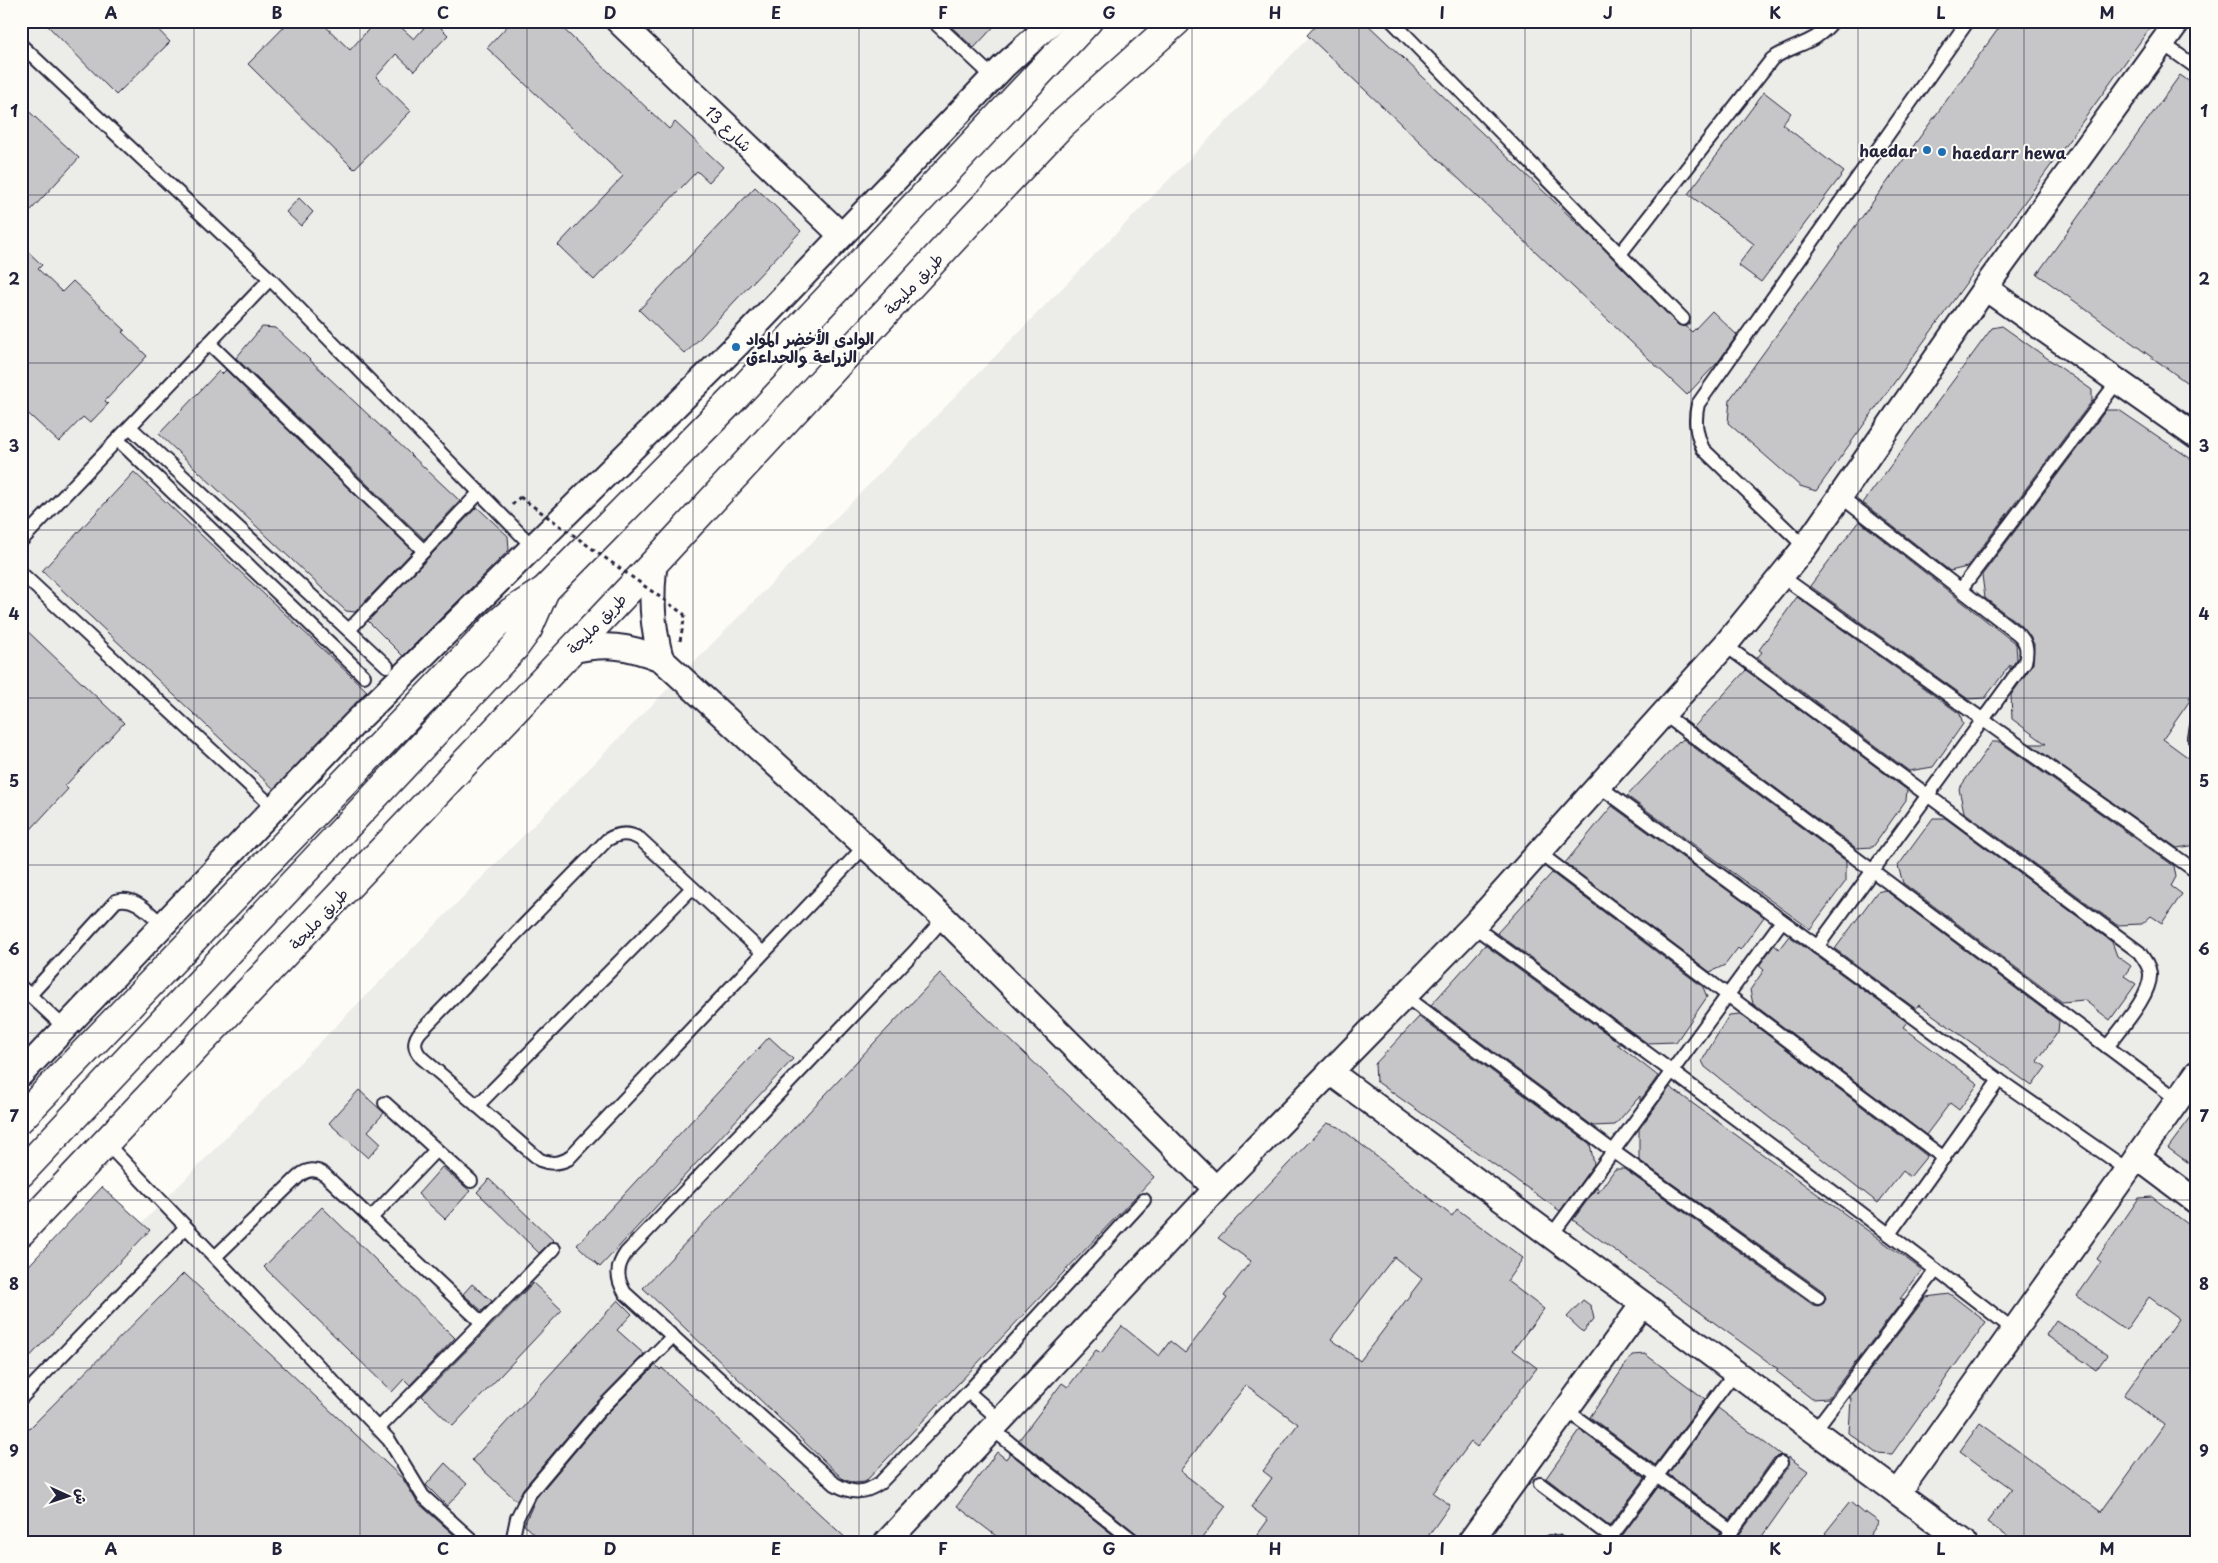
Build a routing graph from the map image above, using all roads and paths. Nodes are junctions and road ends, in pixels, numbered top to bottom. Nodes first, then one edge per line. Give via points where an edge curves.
1 (618, 21) edge
2 (934, 21) edge
3 (1053, 21) edge
4 (1088, 21) edge
5 (1177, 21) edge
6 (1392, 21) edge
7 (1833, 21) edge
8 (1968, 21) edge
9 (2178, 21) edge
10 (2162, 43) junction
11 (21, 45) edge
12 (2197, 68) edge
13 (994, 77) junction
14 (841, 235) junction
15 (1620, 254) junction
16 (270, 279) junction
17 (1985, 288) junction
18 (1683, 319) dead end
19 (209, 343) junction
20 (2117, 382) junction
21 (130, 426) junction
22 (2197, 437) edge
23 (118, 440) junction
24 (480, 492) junction
25 (1840, 496) junction
26 (520, 498) dead end
27 (21, 541) edge
28 (532, 546) junction
29 (1805, 547) junction
30 (424, 551) junction
31 (655, 562) junction
32 (21, 573) edge
33 (1781, 576) junction
34 (1961, 589) junction
35 (545, 590) junction
36 (685, 615) dead end
37 (349, 630) junction
38 (1725, 645) junction
39 (570, 651) junction
40 (661, 659) junction
41 (387, 666) dead end
42 (364, 676) dead end
43 (1665, 715) junction
44 (1983, 720) junction
45 (2197, 726) edge
46 (2197, 744) edge
47 (1599, 786) junction
48 (1927, 796) junction
49 (274, 808) junction
50 (866, 845) junction
51 (1539, 853) junction
52 (1872, 872) junction
53 (2197, 872) edge
54 (692, 888) junction
55 (944, 918) junction
56 (1782, 921) junction
57 (163, 925) junction
58 (1473, 926) junction
59 (1817, 947) junction
60 (763, 953) junction
61 (26, 991) edge
62 (1727, 995) junction
63 (1405, 996) junction
64 (65, 1028) junction
65 (2107, 1047) junction
66 (1672, 1071) junction
67 (1330, 1072) junction
68 (2197, 1073) edge
69 (21, 1074) edge
70 (1999, 1080) junction
71 (2178, 1100) junction
72 (386, 1103) dead end
73 (478, 1106) junction
74 (21, 1118) edge
75 (106, 1143) junction
76 (436, 1150) junction
77 (1613, 1151) junction
78 (1944, 1158) junction
79 (2132, 1164) junction
80 (21, 1173) edge
81 (470, 1181) dead end
82 (1216, 1189) junction
83 (1144, 1200) dead end
84 (2197, 1202) edge
85 (371, 1218) junction
86 (186, 1227) junction
87 (21, 1232) edge
88 (1890, 1234) junction
89 (1551, 1236) junction
90 (554, 1250) dead end
91 (215, 1258) junction
92 (1936, 1270) junction
93 (1818, 1298) dead end
94 (1643, 1304) junction
95 (482, 1323) junction
96 (2014, 1330) junction
97 (673, 1336) junction
98 (1734, 1372) junction
99 (968, 1392) junction
100 (21, 1398) edge
101 (1566, 1410) junction
102 (996, 1425) junction
103 (379, 1428) junction
104 (1814, 1431) junction
105 (1781, 1463) dead end
106 (1657, 1477) junction
107 (1540, 1484) dead end
108 (1898, 1493) junction
109 (1728, 1537) edge
110 (1614, 1539) edge
111 (1474, 1540) edge
112 (474, 1542) edge
113 (512, 1542) edge
114 (888, 1542) edge
115 (1135, 1542) edge
116 (1550, 1542) edge
117 (1557, 1542) edge
118 (1964, 1542) edge

1 - 14 street, شارع 13
2 - 13 lane
3 - 13 street
4 - 35 main road via 738,394
5 - 31 main road, طريق مليحة via 1054,133
6 - 15 lane
7 - 15 lane via 1825,32 1810,42 1783,51 1772,59
8 - 29 lane via 1698,404 1696,434 1703,449
9 - 10 street
10 - 12 lane
10 - 17 street
11 - 16 lane
13 - 14 street
14 - 28 street via 738,344
15 - 18 lane
16 - 19 lane
16 - 24 lane
17 - 20 street
17 - 25 street
19 - 21 lane
19 - 30 lane
20 - 22 street
20 - 34 lane
21 - 23 lane
21 - 37 lane
23 - 27 lane
23 - 42 lane
24 - 28 lane
24 - 30 lane
25 - 29 street
25 - 34 lane
26 - 36 path, bridge
28 - 49 street
29 - 33 street
30 - 37 lane
31 - 39 main road, طريق مليحة
31 - 40 street via 653,620
32 - 49 lane
33 - 38 street
33 - 44 lane
34 - 44 lane via 2018,634 2027,646 2025,662
35 - 74 main road via 496,625
35 - 80 main road via 528,629 515,647
37 - 41 lane
38 - 43 street
38 - 48 lane
39 - 40 street via 616,646 639,650
39 - 75 main road, طريق مليحة
40 - 50 street
43 - 47 street
43 - 52 lane
44 - 48 lane
44 - 53 lane
45 - 46 lane via 2194,738
47 - 51 street
47 - 56 lane
48 - 52 lane
48 - 65 lane via 2139,952 2146,961 2150,972 2146,994
49 - 57 street
50 - 55 street
50 - 60 lane
51 - 58 street
51 - 62 lane
52 - 59 lane
52 - 65 lane
54 - 60 lane
54 - 73 lane
54 - 73 lane via 634,836 620,834 607,840 417,1036 417,1053
55 - 82 street
55 - 97 lane via 620,1262 618,1272 625,1292
56 - 59 lane
56 - 62 lane
57 - 61 lane via 135,902 125,898 116,900
57 - 64 street
58 - 63 street
58 - 66 lane
59 - 70 lane
60 - 73 lane via 568,1159 554,1164 540,1160
61 - 64 lane
62 - 66 lane
62 - 78 lane
63 - 67 street
63 - 77 lane
64 - 69 street
65 - 71 lane
66 - 77 lane
66 - 88 lane
67 - 82 street
67 - 89 street
68 - 71 street
70 - 78 lane
70 - 79 lane
71 - 79 street
72 - 76 lane
75 - 86 lane
75 - 87 main road, طريق مليحة
76 - 81 lane
76 - 85 lane
77 - 89 lane
77 - 93 lane
78 - 88 lane
79 - 84 street
79 - 96 street
82 - 102 street
83 - 99 lane
85 - 91 lane via 320,1171 308,1170 298,1176
85 - 95 lane
86 - 91 lane
86 - 100 lane
88 - 92 lane
89 - 94 street
90 - 95 lane
91 - 103 lane
92 - 96 lane
92 - 104 lane
94 - 98 street
94 - 101 street
95 - 103 lane
96 - 108 street
97 - 99 lane via 835,1484 846,1490 870,1490 880,1483
97 - 113 lane via 598,1412 529,1494 517,1518
98 - 104 street
98 - 106 lane
99 - 102 lane
101 - 106 lane
101 - 111 street
102 - 114 street
102 - 115 lane
103 - 112 lane via 397,1450 414,1486
104 - 108 street
105 - 109 lane
106 - 109 lane
106 - 110 lane
107 - 110 lane
108 - 118 street
116 - 117 lane

